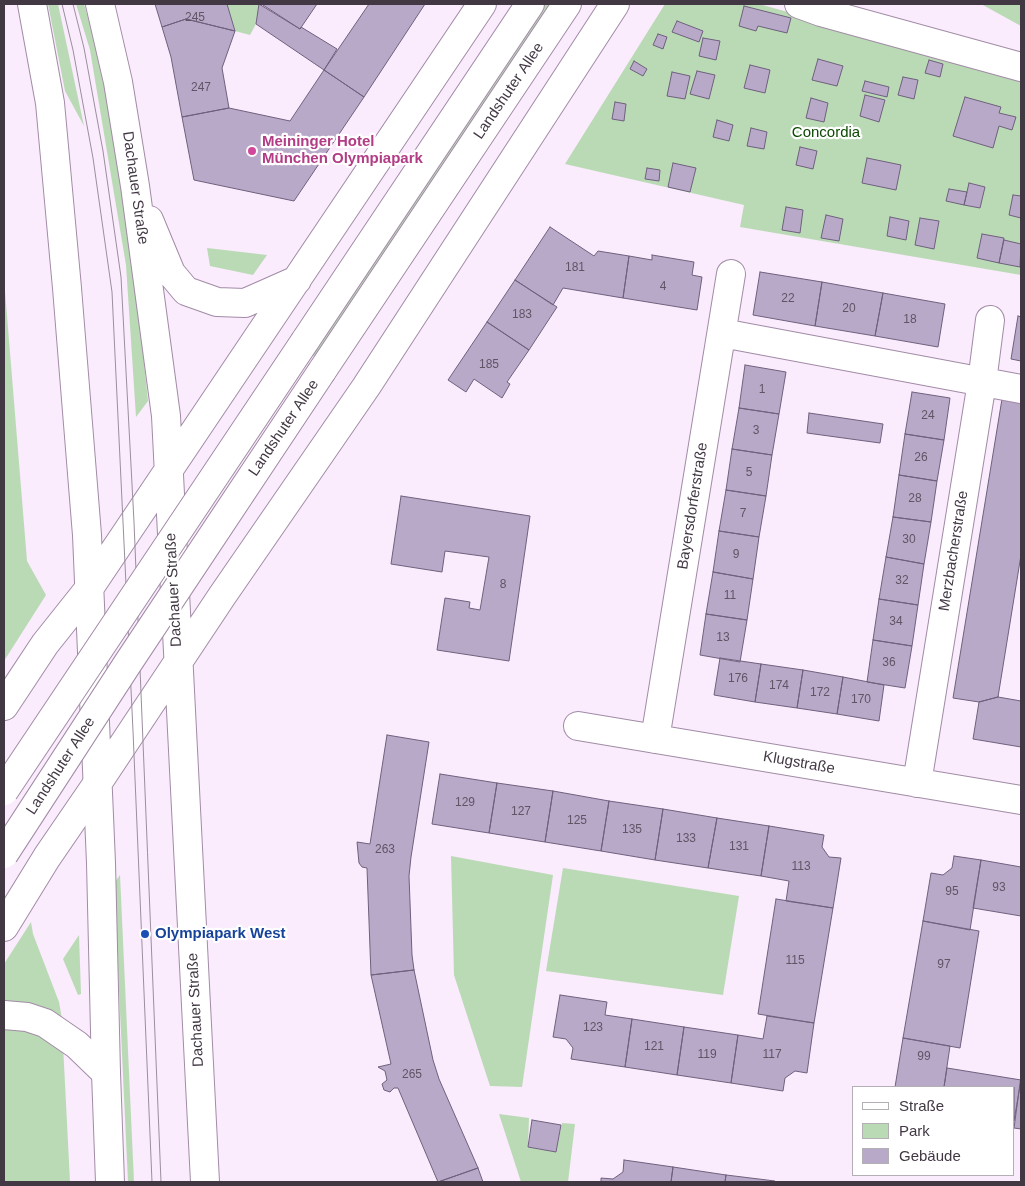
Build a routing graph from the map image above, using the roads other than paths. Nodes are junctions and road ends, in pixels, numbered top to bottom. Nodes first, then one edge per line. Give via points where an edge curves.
1 (32, 4) edge
2 (100, 4) edge
3 (482, 4) edge
4 (530, 4) edge
5 (567, 4) edge
6 (615, 4) edge
7 (799, 4) edge
8 (1021, 67) edge
9 (135, 186) junction
10 (732, 274) dead end
11 (297, 280) junction
12 (990, 320) dead end
13 (722, 333) junction
14 (982, 382) junction
15 (1021, 389) edge
16 (169, 471) junction
17 (88, 590) junction
18 (178, 662) junction
19 (4, 706) edge
20 (578, 726) dead end
21 (655, 738) junction
22 (916, 783) junction
23 (97, 784) junction
24 (4, 791) edge
25 (1021, 800) edge
26 (4, 854) edge
27 (4, 927) edge
28 (4, 1015) edge
29 (106, 1073) junction
30 (110, 1182) edge
31 (205, 1182) edge

1 - 17 main road via 50,103 87,535
2 - 9 main road, Dachauer Straße via 118,82
3 - 11 main road
4 - 24 main road, Landshuter Allee, bridge
5 - 26 main road, Landshuter Allee, bridge
6 - 18 main road via 366,387
7 - 8 main road
9 - 11 main road via 171,273 186,292 217,302 245,303
9 - 16 main road, Dachauer Straße via 166,416
10 - 13 main road, Bayersdorferstraße
11 - 16 main road
12 - 14 main road, Merzbacherstraße
13 - 14 main road
13 - 21 main road, Bayersdorferstraße
14 - 15 main road
14 - 22 main road, Merzbacherstraße
16 - 17 main road
16 - 18 main road, Dachauer Straße
17 - 18 main road
17 - 19 main road via 45,644
17 - 23 main road
18 - 23 main road
18 - 31 main road, Dachauer Straße
20 - 21 main road, Klugstraße
21 - 22 main road, Klugstraße
22 - 25 main road, Klugstraße
23 - 27 main road
23 - 29 main road
28 - 29 main road via 45,1023 77,1045
29 - 30 main road

